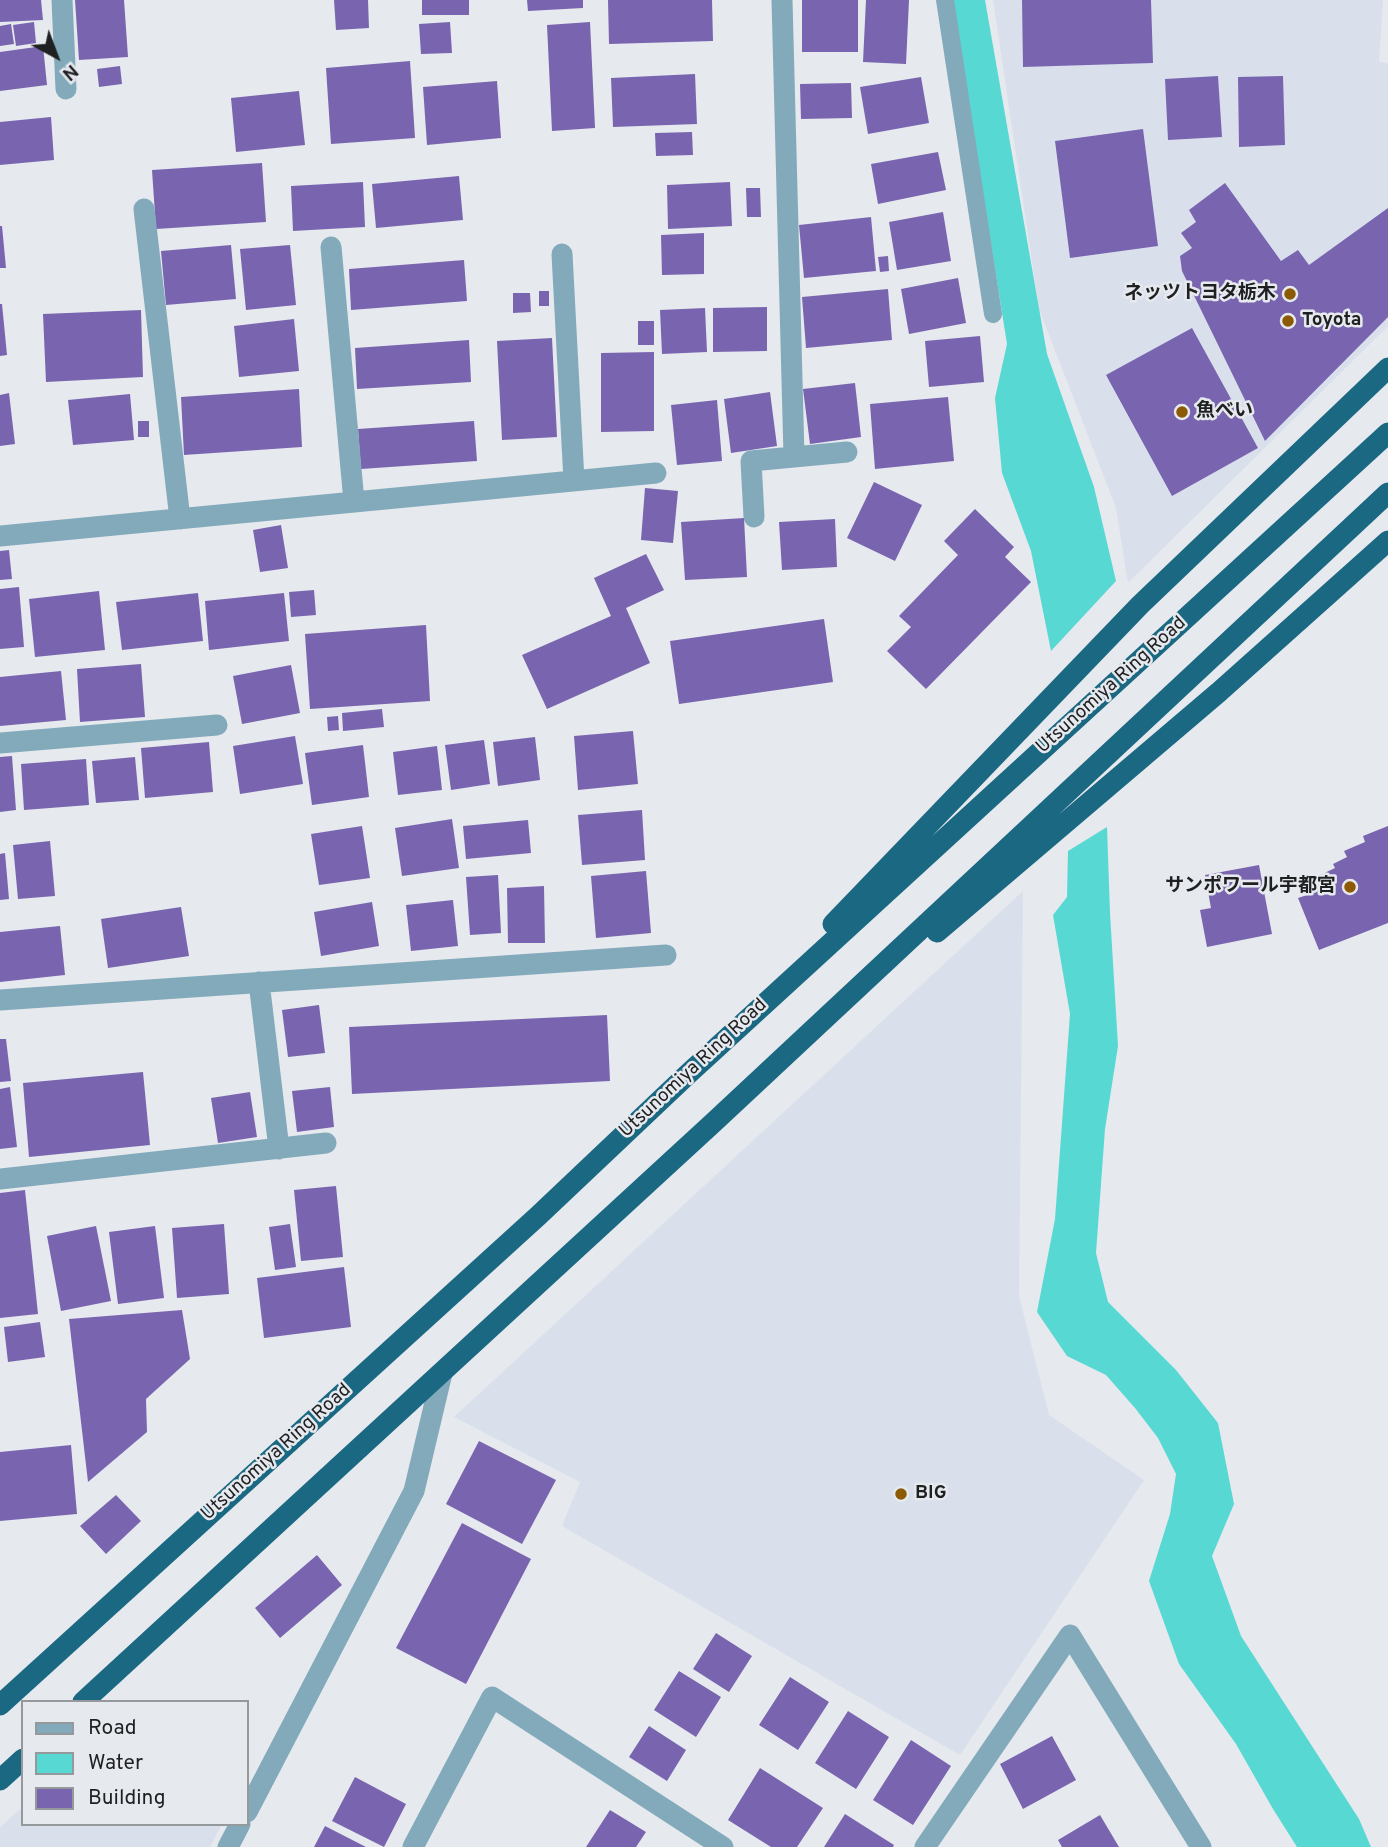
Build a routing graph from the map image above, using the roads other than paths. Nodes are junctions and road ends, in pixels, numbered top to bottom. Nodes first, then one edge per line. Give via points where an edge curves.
1 (62, 0) edge
2 (782, 0) edge
3 (946, 0) edge
4 (66, 89) dead end
5 (144, 209) dead end
6 (331, 247) dead end
7 (562, 254) dead end
8 (993, 314) dead end
9 (1388, 368) edge
10 (1388, 433) edge
11 (847, 452) dead end
12 (794, 456) junction
13 (656, 473) dead end
14 (574, 481) junction
15 (1388, 493) edge
16 (354, 502) junction
17 (754, 517) dead end
18 (180, 519) junction
19 (0, 536) edge
20 (1388, 541) edge
21 (217, 725) dead end
22 (0, 743) edge
23 (666, 955) dead end
24 (260, 982) junction
25 (0, 1000) edge
26 (688, 1074) junction
27 (714, 1122) junction
28 (326, 1143) dead end
29 (279, 1149) junction
30 (0, 1179) edge
31 (442, 1373) junction
32 (85, 1700) edge
33 (0, 1705) edge
34 (21, 1761) edge
35 (0, 1780) edge
36 (248, 1810) edge
37 (239, 1826) edge
38 (929, 1845) edge
39 (228, 1847) edge
40 (414, 1847) edge
41 (723, 1847) edge
42 (1201, 1847) edge

1 - 4 street
2 - 12 street
3 - 8 lane
5 - 18 street
6 - 16 street
7 - 14 street
9 - 26 highway via 1140,605
10 - 26 highway, Utsunomiya Ring Road
11 - 12 street
12 - 17 street via 751,461
13 - 14 street
14 - 16 street
15 - 27 highway
16 - 18 street
18 - 19 street
20 - 27 highway via 1219,692
21 - 22 street
23 - 24 street
24 - 25 street
24 - 29 street
26 - 33 highway, Utsunomiya Ring Road
27 - 31 highway
28 - 29 street
29 - 30 street
31 - 32 highway
31 - 36 street via 414,1490
34 - 35 highway
37 - 39 street
38 - 42 street via 1070,1635
40 - 41 street via 492,1697

